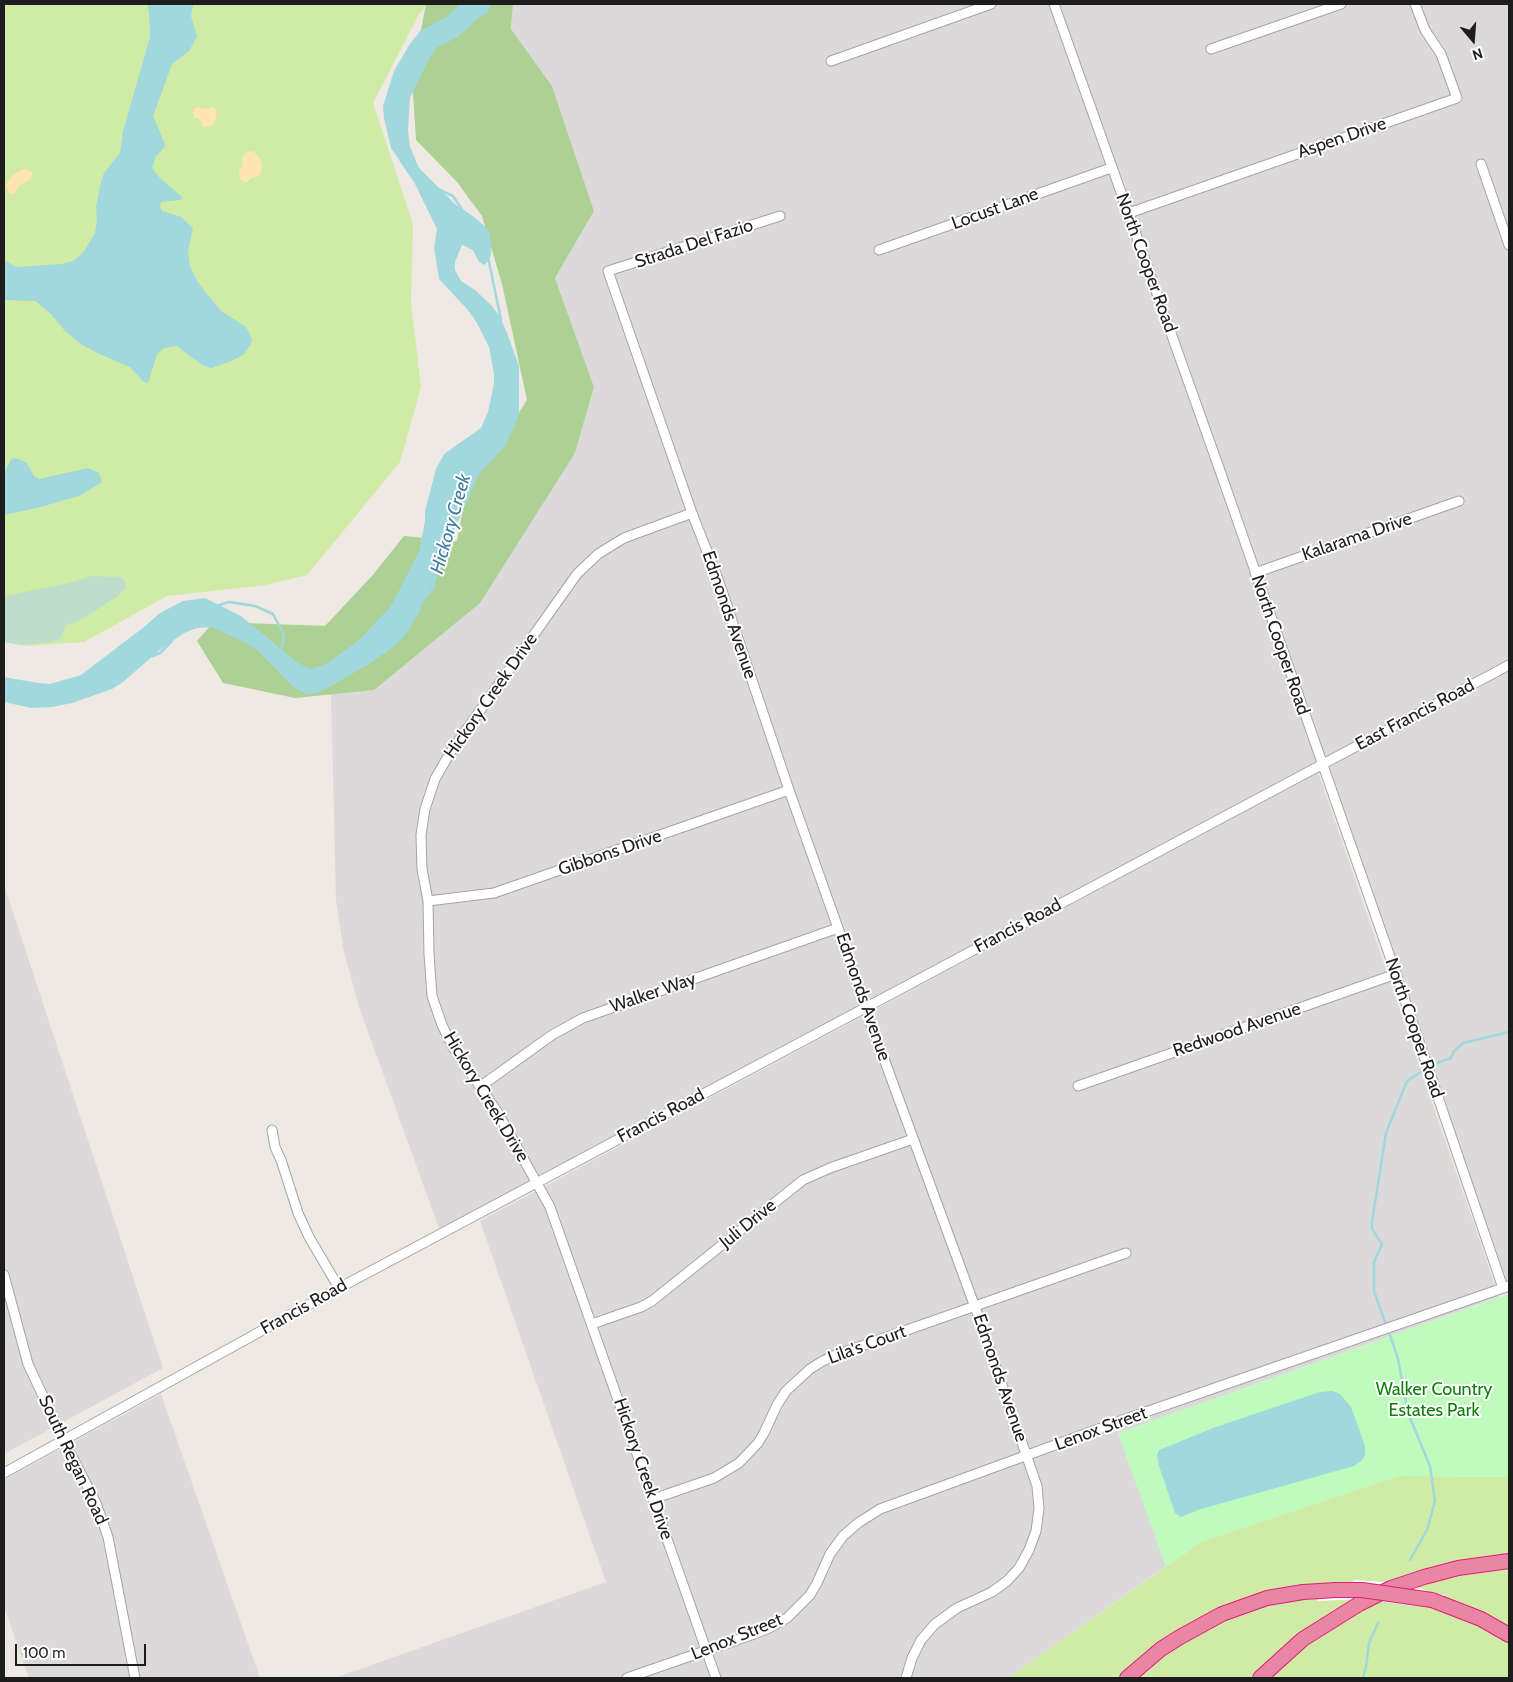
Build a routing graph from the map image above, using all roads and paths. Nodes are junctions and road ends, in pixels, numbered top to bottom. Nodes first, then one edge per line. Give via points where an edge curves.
1 (991, 4) edge
2 (1054, 4) edge
3 (1341, 4) edge
4 (1415, 4) edge
5 (1211, 49) dead end
6 (831, 61) dead end
7 (1481, 164) dead end
8 (1111, 168) junction
9 (1129, 213) junction
10 (780, 216) dead end
11 (1509, 245) edge
12 (880, 250) dead end
13 (608, 271) joint
14 (1459, 501) dead end
15 (692, 513) junction
16 (1254, 573) junction
17 (1509, 665) edge
18 (1322, 765) junction
19 (789, 790) junction
20 (428, 901) junction
21 (838, 928) junction
22 (1396, 974) junction
23 (865, 1007) junction
24 (481, 1086) junction
25 (1078, 1086) dead end
26 (272, 1130) dead end
27 (913, 1139) junction
28 (538, 1182) junction
29 (1126, 1253) dead end
30 (4, 1275) edge
31 (1506, 1287) edge
32 (339, 1288) junction
33 (975, 1307) junction
34 (592, 1324) junction
35 (64, 1441) junction
36 (1028, 1456) junction
37 (4, 1474) edge
38 (653, 1499) junction
39 (1509, 1561) edge
40 (1509, 1635) edge
41 (706, 1650) junction
42 (136, 1678) edge
43 (627, 1678) edge
44 (716, 1678) edge
45 (906, 1678) edge
46 (1127, 1678) edge
47 (1260, 1678) edge

1 - 6 street
2 - 8 street, North Cooper Road
3 - 5 street
4 - 9 street, Aspen Drive via 1441,54 1457,98
7 - 11 street
8 - 9 street, North Cooper Road
8 - 12 street, Locust Lane
9 - 16 street, North Cooper Road
10 - 13 street, Strada Del Fazio
13 - 15 street, Edmonds Avenue
14 - 16 street, Kalarama Drive
15 - 19 street, Edmonds Avenue via 719,582
15 - 20 street, Hickory Creek Drive via 624,538 598,554 577,574 450,753 435,779 421,835 422,869
16 - 18 street, North Cooper Road
17 - 18 street, East Francis Road
18 - 22 street, North Cooper Road
18 - 23 street, Francis Road
19 - 20 street, Gibbons Drive via 494,893
19 - 21 street, Edmonds Avenue
20 - 24 street, Hickory Creek Drive via 432,996 453,1047
21 - 23 street, Edmonds Avenue
21 - 24 street, Walker Way via 583,1018
22 - 25 street, Redwood Avenue
22 - 31 street, North Cooper Road
23 - 27 street, Edmonds Avenue
23 - 28 street, Francis Road
24 - 28 street, Hickory Creek Drive
26 - 32 street via 298,1213
27 - 33 street, Edmonds Avenue
27 - 34 street, Juli Drive via 803,1180 652,1301
28 - 32 street, Francis Road
28 - 34 street, Hickory Creek Drive
29 - 33 street, Lila's Court
30 - 35 street, South Regan Road via 28,1364
31 - 36 street, Lenox Street
32 - 35 street, Francis Road
33 - 36 street, Edmonds Avenue
33 - 38 street, Lila's Court via 833,1356 810,1369 786,1391 758,1443 739,1463 714,1478
34 - 38 street, Hickory Creek Drive
35 - 37 street, Francis Road
35 - 42 street, South Regan Road via 96,1503 108,1537
36 - 41 street, Lenox Street via 871,1514 850,1529 837,1544 810,1595 794,1612 769,1628
36 - 45 street, Edmonds Avenue via 1037,1486 1039,1508 1036,1531 1024,1559 1000,1587 958,1608 935,1624 921,1640
38 - 41 street, Hickory Creek Drive
39 - 47 highway via 1458,1568 1391,1588 1310,1634
40 - 46 highway, bridge via 1481,1619 1432,1600 1362,1590 1303,1592 1267,1598 1222,1614 1161,1649
41 - 43 street, Lenox Street
41 - 44 street, Hickory Creek Drive

